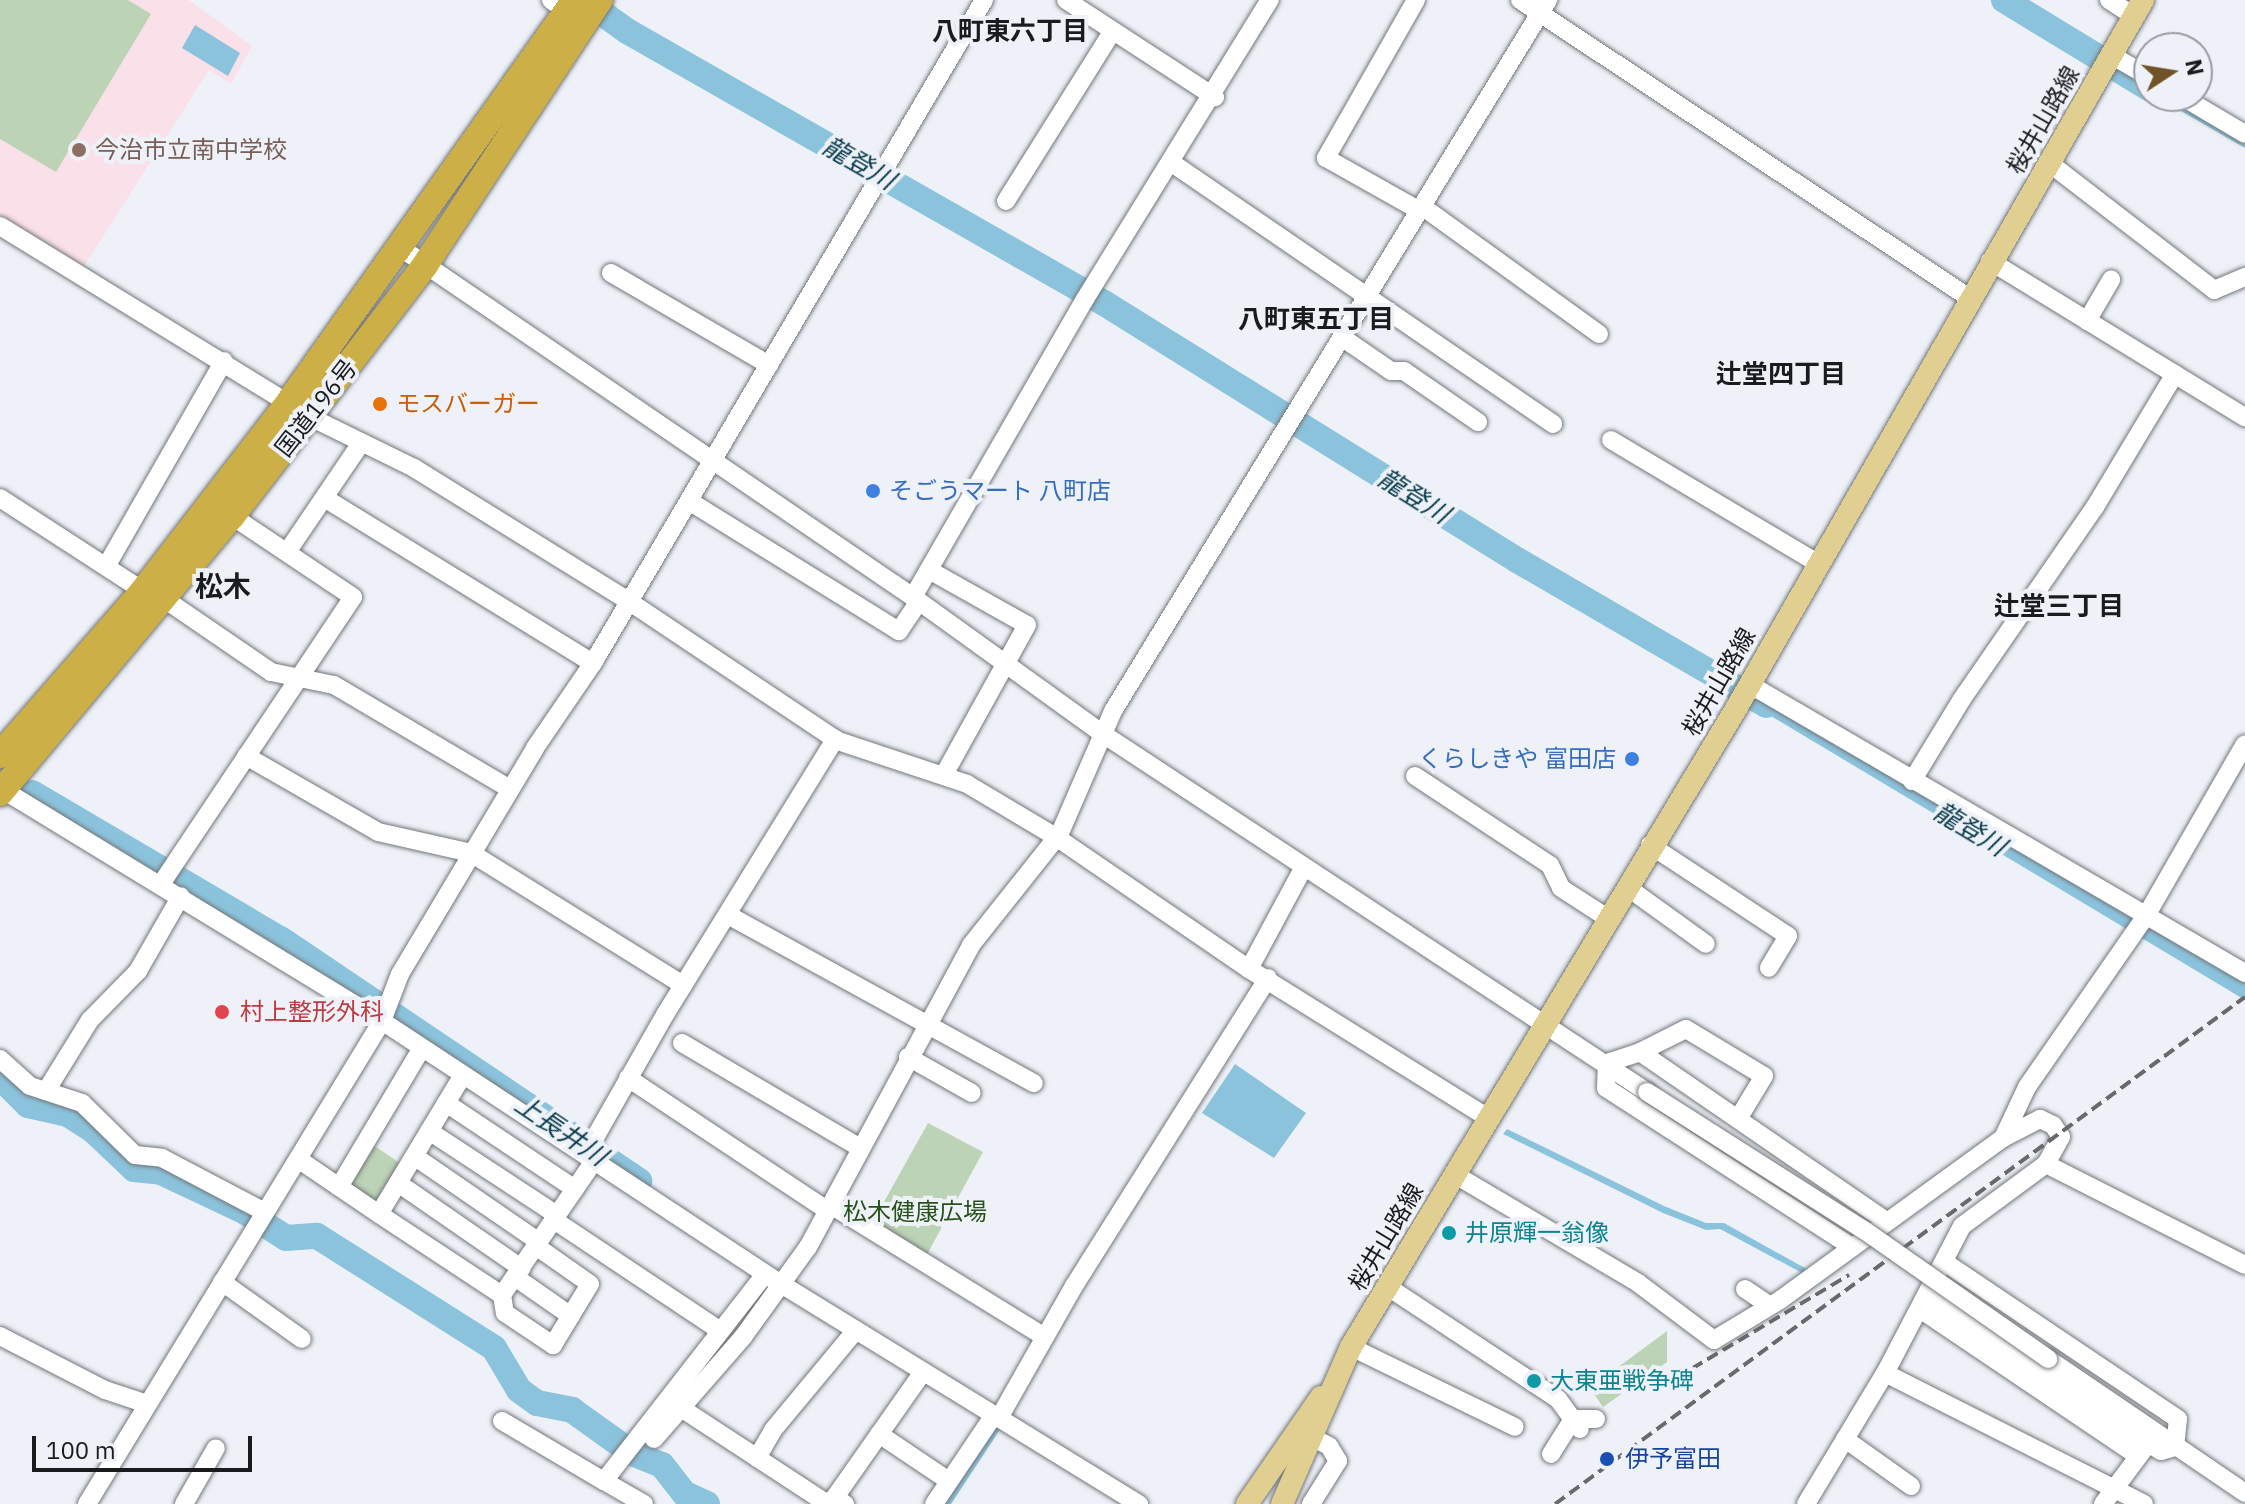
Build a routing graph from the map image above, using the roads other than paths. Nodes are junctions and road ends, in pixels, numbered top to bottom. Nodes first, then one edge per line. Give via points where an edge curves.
1 (984, 0) edge
2 (1066, 0) edge
3 (1270, 0) edge
4 (1416, 0) edge
5 (1520, 0) edge
6 (2109, 0) edge
7 (1544, 7) edge
8 (2138, 8) edge
9 (577, 9) edge
10 (1112, 32) junction
11 (2111, 55) junction
12 (2133, 68) edge
13 (1215, 97) junction
14 (2208, 112) edge
15 (2245, 134) edge
16 (2048, 162) junction
17 (1172, 163) junction
18 (1006, 201) dead end
19 (1421, 209) junction
20 (2, 232) edge
21 (401, 248) junction
22 (1990, 261) junction
23 (425, 265) junction
24 (611, 273) dead end
25 (2245, 277) edge
26 (2111, 280) dead end
27 (1369, 295) junction
28 (1968, 297) junction
29 (2087, 321) junction
30 (1599, 334) dead end
31 (1343, 338) junction
32 (224, 361) junction
33 (769, 365) junction
34 (2175, 374) junction
35 (300, 409) junction
36 (2245, 417) edge
37 (1478, 422) dead end
38 (1553, 424) dead end
39 (1611, 440) dead end
40 (361, 443) junction
41 (713, 462) junction
42 (0, 498) edge
43 (326, 499) junction
44 (689, 501) junction
45 (232, 516) junction
46 (287, 552) junction
47 (1817, 563) junction
48 (107, 565) junction
49 (929, 570) junction
50 (153, 594) junction
51 (916, 599) junction
52 (630, 602) junction
53 (593, 663) junction
54 (1007, 664) junction
55 (299, 678) junction
56 (1749, 684) junction
57 (1103, 734) junction
58 (835, 739) junction
59 (2245, 744) edge
60 (0, 755) edge
61 (246, 756) junction
62 (944, 775) junction
63 (1415, 776) dead end
64 (1912, 781) junction
65 (1, 789) edge
66 (510, 789) junction
67 (1056, 837) junction
68 (1650, 845) junction
69 (471, 853) junction
70 (1304, 867) junction
71 (161, 884) junction
72 (1627, 887) junction
73 (181, 896) junction
74 (728, 915) junction
75 (2146, 916) junction
76 (1609, 919) junction
77 (1706, 944) dead end
78 (1769, 968) dead end
79 (1249, 969) junction
80 (2245, 973) edge
81 (1268, 978) junction
82 (683, 985) junction
83 (382, 1021) junction
84 (927, 1022) junction
85 (1547, 1024) junction
86 (682, 1043) dead end
87 (422, 1048) junction
88 (1640, 1052) junction
89 (908, 1057) junction
90 (0, 1059) edge
91 (1607, 1063) junction
92 (463, 1075) junction
93 (628, 1078) junction
94 (1034, 1083) dead end
95 (46, 1091) junction
96 (972, 1093) dead end
97 (446, 1103) junction
98 (1488, 1118) junction
99 (1738, 1119) junction
100 (429, 1131) junction
101 (2003, 1138) junction
102 (860, 1148) junction
103 (414, 1156) junction
104 (590, 1158) junction
105 (298, 1159) junction
106 (2046, 1164) junction
107 (1454, 1174) junction
108 (398, 1183) junction
109 (339, 1187) junction
110 (575, 1189) junction
111 (478, 1200) junction
112 (830, 1208) junction
113 (265, 1212) junction
114 (379, 1214) junction
115 (556, 1217) junction
116 (1886, 1221) junction
117 (461, 1226) junction
118 (2245, 1242) edge
119 (537, 1244) junction
120 (1852, 1247) junction
121 (1944, 1262) junction
122 (2242, 1263) edge
123 (518, 1272) junction
124 (765, 1274) junction
125 (222, 1282) junction
126 (783, 1286) junction
127 (1388, 1287) junction
128 (1745, 1289) dead end
129 (502, 1295) junction
130 (1923, 1302) junction
131 (1770, 1306) junction
132 (571, 1316) junction
133 (719, 1330) junction
134 (856, 1330) junction
135 (0, 1336) edge
136 (1045, 1337) junction
137 (302, 1339) dead end
138 (1351, 1347) junction
139 (923, 1372) junction
140 (1885, 1373) junction
141 (1334, 1386) junction
142 (147, 1404) junction
143 (669, 1406) junction
144 (996, 1416) junction
145 (502, 1421) dead end
146 (1515, 1427) dead end
147 (879, 1434) junction
148 (1311, 1437) junction
149 (654, 1439) dead end
150 (1845, 1439) junction
151 (2175, 1447) junction
152 (216, 1448) dead end
153 (2143, 1450) junction
154 (1551, 1454) dead end
155 (757, 1458) junction
156 (604, 1481) junction
157 (949, 1481) junction
158 (1911, 1486) dead end
159 (2245, 1493) edge
160 (2107, 1496) edge
161 (839, 1502) edge
162 (87, 1504) edge
163 (184, 1504) edge
164 (644, 1504) edge
165 (934, 1504) edge
166 (1139, 1504) edge
167 (1247, 1504) edge
168 (1282, 1504) edge
169 (1311, 1504) edge
170 (1806, 1504) edge
171 (2144, 1504) edge

1 - 33 street
2 - 10 street
3 - 13 street
4 - 19 street via 1326,158
5 - 7 street
6 - 8 street
7 - 19 street
7 - 28 street
8 - 11 main road, 桜井山路線
9 - 21 highway, 国道196号
9 - 23 highway, 国道196号
10 - 13 street
10 - 18 street
11 - 12 street
11 - 16 main road, 桜井山路線
13 - 17 street
14 - 15 street
16 - 22 main road, 桜井山路線
16 - 25 street via 2214,290
17 - 27 street
17 - 49 street via 1085,299
19 - 27 street
19 - 30 street
20 - 32 street
21 - 23 street
21 - 35 highway, 国道196号
22 - 28 main road, 桜井山路線
22 - 29 street
23 - 35 highway, 国道196号
23 - 41 street
24 - 33 street
26 - 29 street
27 - 31 street
27 - 38 street
28 - 47 main road, 桜井山路線
29 - 34 street
31 - 37 street via 1391,371 1404,371
31 - 57 street
32 - 35 street
32 - 48 street
33 - 41 street
34 - 36 street
34 - 64 street via 2095,507
35 - 40 street
35 - 45 highway, 国道196号
35 - 50 highway, 国道196号
39 - 47 street
40 - 43 street
40 - 52 street via 414,468
41 - 44 street
41 - 51 street
42 - 48 street
43 - 46 street
43 - 53 street
44 - 51 street via 899,631
44 - 52 street
45 - 46 street
45 - 50 highway, 国道196号
46 - 55 street via 353,597
47 - 56 main road, 桜井山路線
48 - 50 street
49 - 51 street
49 - 54 street via 1024,619 1027,625
50 - 55 street via 271,672
50 - 60 highway, 国道196号
50 - 65 highway, 国道196号
51 - 54 street
52 - 53 street
52 - 58 street
53 - 66 street
54 - 57 street
54 - 62 street
55 - 61 street
55 - 66 street via 334,685
56 - 64 street
56 - 68 main road, 桜井山路線
57 - 67 street
57 - 70 street
58 - 62 street
58 - 74 street
59 - 75 street
61 - 69 street via 378,832
61 - 71 street
62 - 67 street
63 - 76 street via 1550,865 1561,888
64 - 75 street
65 - 71 street
66 - 69 street
67 - 79 street
67 - 84 street via 971,945
68 - 72 main road, 桜井山路線
68 - 78 street via 1788,936
69 - 82 street
69 - 83 street via 400,974
70 - 79 street
70 - 85 street
71 - 73 street
72 - 76 main road, 桜井山路線
72 - 77 street
73 - 83 street
73 - 95 street via 138,971 90,1020
74 - 82 street
74 - 84 street
75 - 80 street
75 - 101 street via 2027,1087
76 - 85 main road, 桜井山路線
79 - 81 street
81 - 98 street
81 - 136 street
82 - 93 street
83 - 87 street
83 - 105 street
84 - 89 street
84 - 94 street
85 - 91 street
85 - 98 main road, 桜井山路線
86 - 102 street
87 - 92 street
87 - 109 street
88 - 91 street
88 - 99 street
88 - 99 street via 1686,1029 1764,1076
89 - 96 street
89 - 102 street
90 - 95 street via 30,1086
91 - 120 street via 1606,1088
91 - 151 street, bridge via 1864,1230
92 - 97 street
92 - 104 street
93 - 104 street
93 - 112 street
95 - 113 street via 82,1103 135,1155 162,1158
97 - 100 street
97 - 110 street
98 - 107 main road, 桜井山路線
99 - 116 street
100 - 103 street
100 - 115 street
101 - 106 street via 2040,1119 2053,1125 2061,1137
101 - 116 street
102 - 112 street
103 - 108 street
103 - 111 street
104 - 110 street
104 - 124 street
105 - 109 street
105 - 113 street
106 - 121 street via 1962,1226
106 - 122 street
107 - 127 main road, 桜井山路線
107 - 131 street via 1638,1283 1714,1340
108 - 114 street
108 - 117 street
109 - 114 street
110 - 115 street
111 - 117 street
111 - 119 street
112 - 126 street
112 - 136 street
113 - 125 street
114 - 129 street
115 - 119 street
115 - 133 street
116 - 120 street
117 - 123 street
118 - 122 street
119 - 123 street
119 - 132 street via 590,1284
120 - 131 street
121 - 130 street
121 - 151 street via 2178,1419
123 - 129 street
123 - 132 street
124 - 126 street
124 - 133 street
125 - 137 street
125 - 142 street
126 - 134 street
126 - 143 street
127 - 138 main road, 桜井山路線
127 - 154 street via 1558,1399 1583,1422
128 - 131 street
129 - 132 street via 505,1313 553,1345
130 - 140 street
130 - 153 street
133 - 143 street
134 - 139 street
134 - 155 street via 773,1430
135 - 142 street via 105,1390
136 - 144 street
138 - 141 main road, 桜井山路線
138 - 146 street
139 - 144 street
139 - 147 street
140 - 150 street
140 - 160 street
141 - 148 main road, 桜井山路線
141 - 167 main road, 桜井山路線 via 1310,1407
142 - 162 street
143 - 149 street
143 - 155 street
143 - 156 street
144 - 157 street
144 - 166 street
145 - 156 street
147 - 157 street
147 - 161 street
148 - 168 main road, 桜井山路線
148 - 169 street via 1329,1446 1338,1461
150 - 158 street
150 - 170 street
151 - 153 street
151 - 159 street
152 - 163 street
153 - 160 street
155 - 161 street via 826,1503
156 - 164 street
157 - 165 street
160 - 171 street

